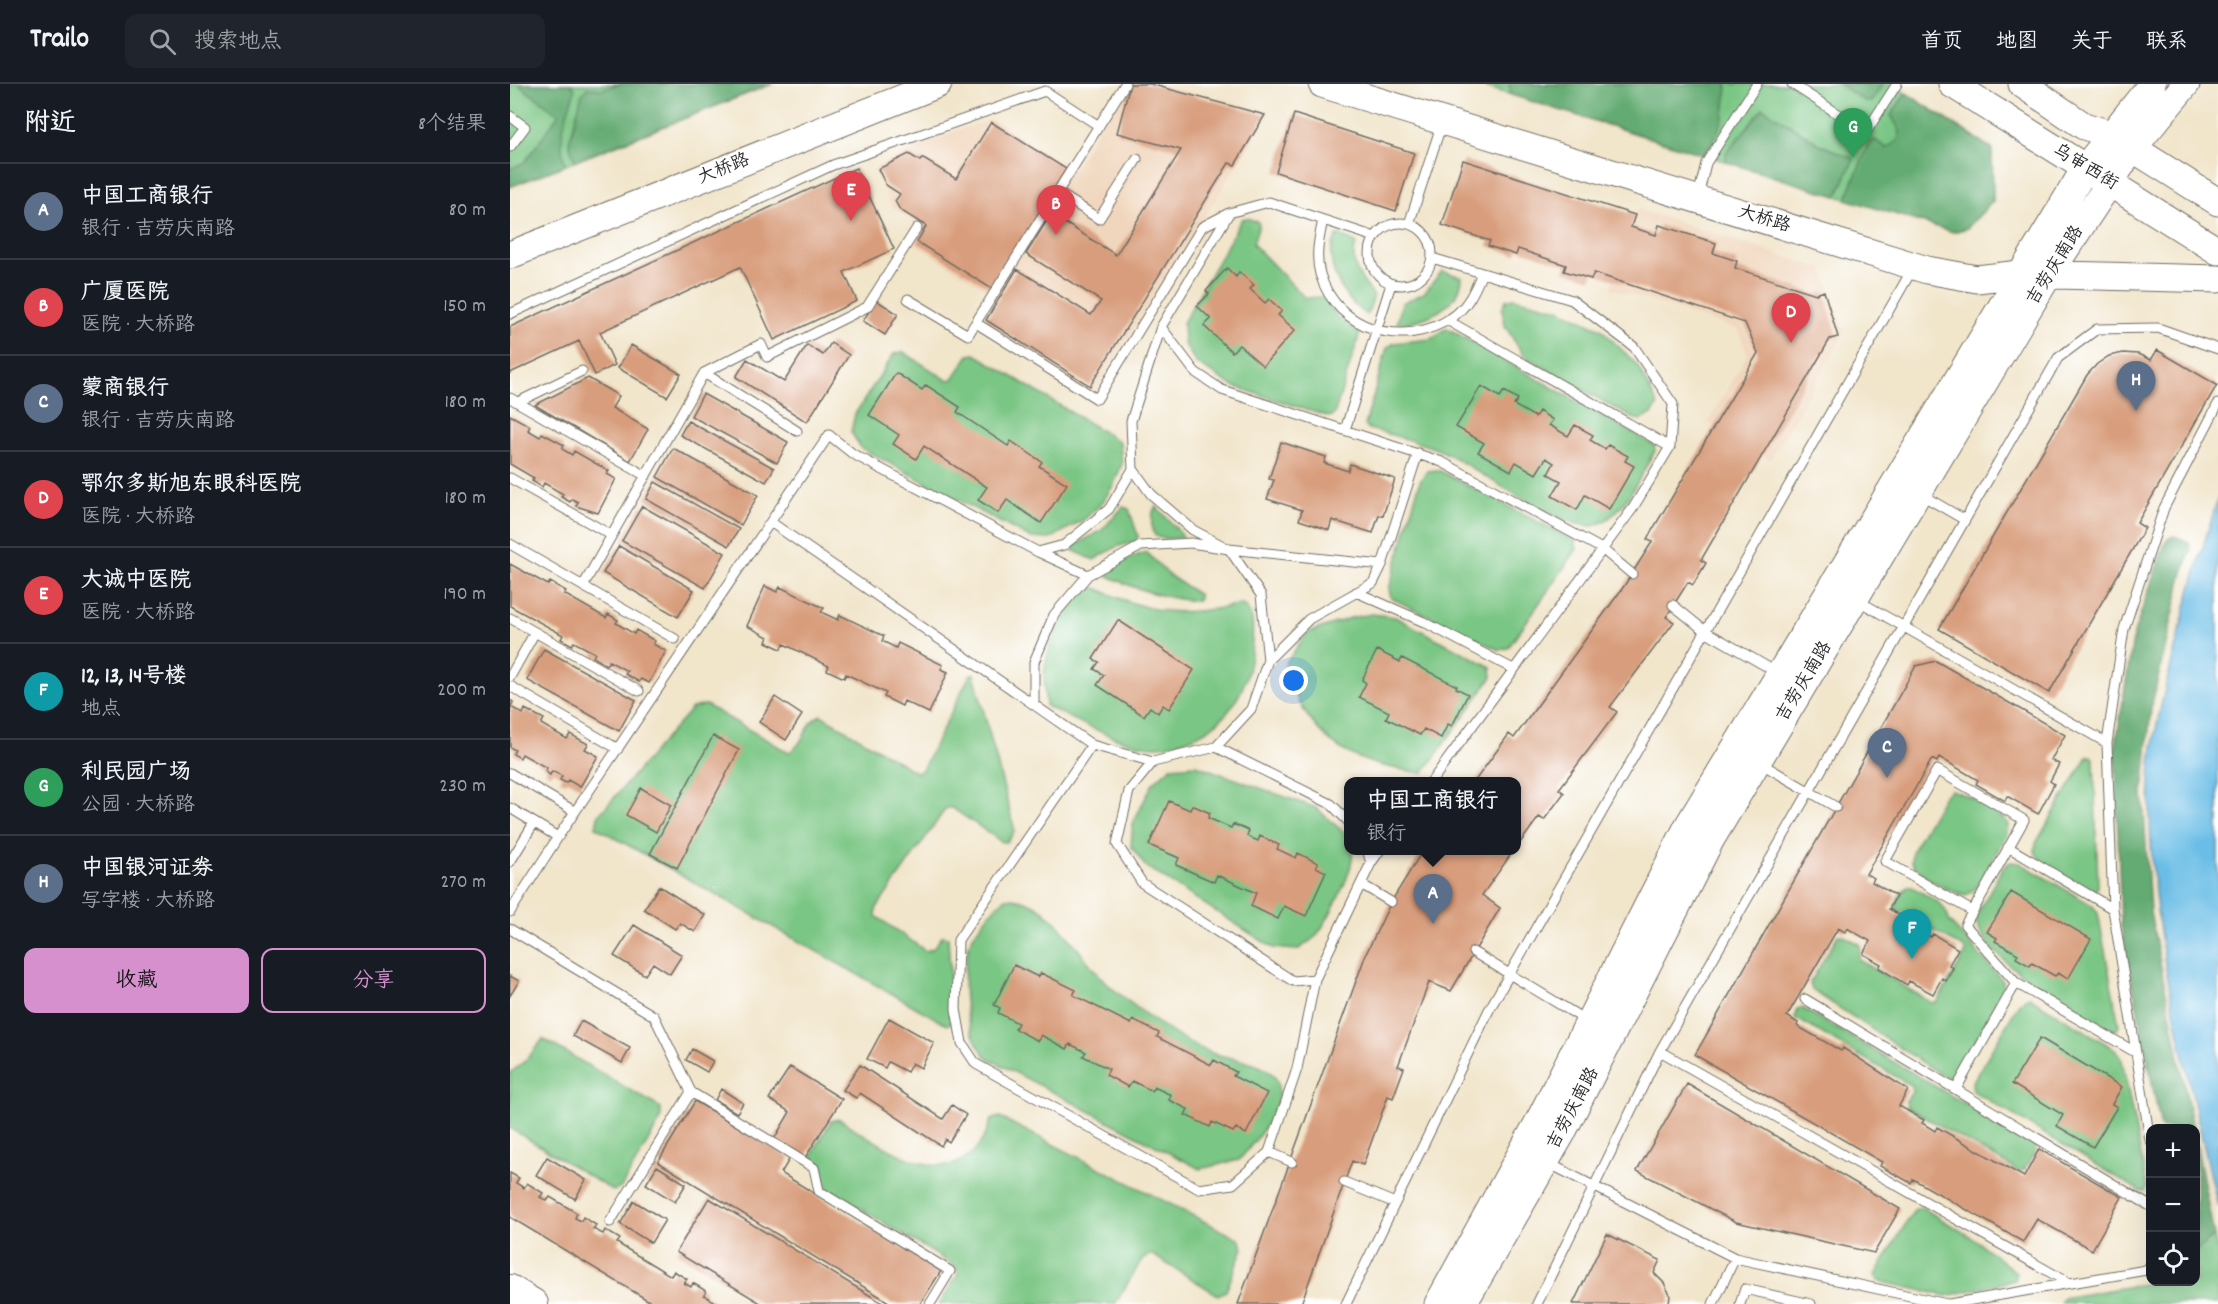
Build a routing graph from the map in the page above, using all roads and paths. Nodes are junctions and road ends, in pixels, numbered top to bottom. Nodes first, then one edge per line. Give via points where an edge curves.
1 (938, 84) edge
2 (1125, 84) edge
3 (1322, 84) edge
4 (1757, 84) edge
5 (1792, 84) edge
6 (1897, 84) edge
7 (1952, 84) edge
8 (2022, 84) edge
9 (2152, 84) edge
10 (2186, 84) edge
11 (510, 116) edge
12 (1443, 121) junction
13 (1099, 126) junction
14 (2121, 141) junction
15 (510, 147) edge
16 (1137, 159) dead end
17 (2086, 167) junction
18 (2109, 182) junction
19 (1057, 192) junction
20 (1697, 200) junction
21 (2218, 202) edge
22 (1229, 213) junction
23 (1323, 220) junction
24 (1409, 224) junction
25 (917, 228) dead end
26 (1375, 237) junction
27 (2218, 251) edge
28 (510, 255) edge
29 (1432, 258) junction
30 (1914, 266) junction
31 (1482, 273) junction
32 (2020, 274) junction
33 (2049, 274) junction
34 (2218, 279) edge
35 (1391, 284) junction
36 (908, 299) dead end
37 (510, 314) edge
38 (1447, 320) junction
39 (976, 323) junction
40 (1161, 327) junction
41 (1376, 331) junction
42 (2218, 349) edge
43 (582, 371) dead end
44 (704, 374) junction
45 (514, 400) edge
46 (2218, 404) edge
47 (1345, 430) junction
48 (797, 431) dead end
49 (1670, 447) junction
50 (1418, 453) junction
51 (1132, 469) junction
52 (646, 476) junction
53 (510, 478) edge
54 (1918, 493) junction
55 (1965, 520) junction
56 (772, 523) junction
57 (611, 535) junction
58 (510, 544) edge
59 (1229, 549) junction
60 (1602, 549) junction
61 (1038, 552) junction
62 (1382, 565) junction
63 (1632, 574) dead end
64 (1088, 575) junction
65 (583, 586) junction
66 (1356, 592) junction
67 (1855, 599) junction
68 (1673, 605) dead end
69 (510, 618) edge
70 (1904, 627) junction
71 (1705, 631) junction
72 (535, 632) junction
73 (675, 639) dead end
74 (1268, 660) junction
75 (1513, 669) junction
76 (1780, 674) junction
77 (510, 677) edge
78 (510, 686) edge
79 (639, 691) dead end
80 (1034, 705) junction
81 (2108, 743) junction
82 (1092, 745) junction
83 (1216, 747) junction
84 (618, 749) junction
85 (1153, 762) junction
86 (1758, 762) junction
87 (510, 773) edge
88 (1435, 777) edge
89 (1809, 791) junction
90 (1836, 807) dead end
91 (510, 808) edge
92 (574, 811) junction
93 (1344, 817) edge
94 (534, 823) junction
95 (558, 837) junction
96 (2008, 848) junction
97 (1369, 855) edge
98 (1377, 855) edge
99 (510, 862) edge
100 (1371, 863) junction
101 (1360, 884) junction
102 (1391, 902) dead end
103 (2113, 909) junction
104 (1972, 910) junction
105 (510, 912) edge
106 (510, 929) edge
107 (1473, 952) dead end
108 (1509, 974) junction
109 (1315, 979) junction
110 (2016, 982) junction
111 (1805, 999) dead end
112 (1589, 1023) junction
113 (1660, 1051) junction
114 (2135, 1052) junction
115 (1956, 1089) junction
116 (691, 1092) junction
117 (2148, 1124) edge
118 (1269, 1152) junction
119 (1292, 1162) dead end
120 (1546, 1162) junction
121 (1344, 1182) dead end
122 (1594, 1188) junction
123 (1395, 1203) junction
124 (2146, 1203) edge
125 (610, 1222) dead end
126 (1735, 1258) junction
127 (2146, 1270) edge
128 (2069, 1283) junction
129 (510, 1290) edge
130 (533, 1304) edge
131 (930, 1304) edge
132 (1346, 1304) edge
133 (1438, 1304) edge
134 (1463, 1304) edge
135 (1537, 1304) edge
136 (1713, 1304) edge
137 (1740, 1304) edge
138 (1811, 1304) edge
139 (1948, 1304) edge

1 - 28 main road, 大桥路
2 - 13 lane
3 - 12 main road, 大桥路
4 - 20 lane via 1706,163
5 - 6 lane via 1866,132
7 - 17 main road, 乌审西街
8 - 14 main road, 乌审西街 via 2084,126
9 - 14 main road, 吉劳庆南路
10 - 14 main road, 吉劳庆南路
11 - 15 lane via 525,127
12 - 20 main road, 大桥路
12 - 24 lane
13 - 19 lane
13 - 37 lane via 1045,91 833,165
14 - 17 main road, 吉劳庆南路
14 - 18 main road, 吉劳庆南路
14 - 21 main road, 乌审西街
16 - 19 lane via 1100,219
17 - 18 main road, 乌审西街
17 - 32 main road, 吉劳庆南路
18 - 27 main road, 乌审西街
18 - 33 main road, 吉劳庆南路
19 - 39 lane
20 - 30 main road, 大桥路
22 - 23 lane via 1269,202
22 - 39 lane via 1202,227 1097,399
22 - 40 lane
23 - 26 lane
23 - 41 lane via 1317,247 1320,274 1328,291 1352,319
24 - 26 lane via 1388,226
24 - 29 lane via 1427,237
25 - 44 lane via 867,308 767,357 761,344
26 - 35 lane via 1370,251 1373,268
29 - 31 lane
29 - 35 lane via 1418,280 1405,285
30 - 32 main road, 大桥路 via 1977,279
30 - 71 lane
31 - 38 lane via 1471,298
31 - 49 lane via 1572,300 1634,347 1673,404
32 - 33 main road, 大桥路
32 - 76 main road, 吉劳庆南路
33 - 34 main road, 大桥路
33 - 54 main road, 吉劳庆南路
35 - 41 lane
36 - 39 lane via 968,336
38 - 41 lane via 1429,330 1403,335
38 - 49 lane
40 - 47 lane via 1195,372 1222,390
40 - 51 lane via 1131,420
41 - 47 lane
42 - 55 lane via 2158,328 2097,329 2058,358
43 - 45 lane
44 - 48 lane
44 - 52 lane
45 - 52 lane
46 - 81 lane via 2164,508 2127,618
47 - 50 lane
49 - 60 lane
50 - 60 lane via 1442,462
50 - 62 lane
51 - 59 lane via 1151,494 1193,530
51 - 61 lane via 1109,509 1064,545
52 - 57 lane
53 - 57 lane
54 - 55 lane
54 - 67 main road, 吉劳庆南路
55 - 70 lane
56 - 61 lane via 829,435 853,454
56 - 80 lane
56 - 84 lane
57 - 65 lane
58 - 65 lane
59 - 62 lane
59 - 64 lane via 1191,543 1141,546
59 - 74 lane via 1261,595
60 - 63 lane
60 - 75 lane
61 - 64 lane
62 - 66 lane via 1373,583
64 - 80 lane via 1050,624 1035,662
65 - 73 lane
66 - 74 lane via 1309,620
66 - 75 lane via 1424,622
67 - 70 lane
67 - 86 main road, 吉劳庆南路
68 - 71 lane
69 - 72 lane
70 - 81 lane
70 - 89 lane
71 - 76 lane
71 - 108 lane
72 - 77 lane
72 - 79 lane
74 - 83 lane via 1251,709
75 - 88 lane
76 - 112 main road, 吉劳庆南路 via 1688,826
78 - 84 lane
80 - 82 lane
81 - 103 lane
82 - 85 lane
82 - 118 lane via 958,940 956,1009 962,1043 976,1064 1199,1189 1233,1184
83 - 85 lane
83 - 93 lane via 1331,804
84 - 92 lane
85 - 109 lane via 1129,791 1117,844 1142,883 1293,981
86 - 89 lane
86 - 120 main road, 吉劳庆南路 via 1711,839
87 - 92 lane
89 - 90 lane
89 - 113 lane
91 - 94 lane
92 - 95 lane
94 - 95 lane
94 - 99 lane
95 - 105 lane
96 - 103 lane
96 - 104 lane
96 - 104 lane via 2024,820 1937,770 1892,839 1885,861
97 - 100 lane
98 - 100 lane
100 - 101 lane
101 - 102 lane
101 - 109 lane
103 - 114 lane
104 - 110 lane via 1965,925
106 - 116 lane via 654,1016
107 - 108 lane
108 - 112 lane
108 - 123 lane
109 - 118 lane via 1296,1069
110 - 114 lane
110 - 115 lane
111 - 115 lane
112 - 133 main road, 吉劳庆南路
113 - 122 lane
113 - 128 lane
114 - 117 lane
115 - 124 lane
116 - 125 lane
116 - 131 lane via 814,1168 819,1191 950,1271
118 - 119 lane
120 - 122 lane
120 - 134 main road, 吉劳庆南路
121 - 123 lane
122 - 126 lane
122 - 135 lane
123 - 132 lane
126 - 136 lane
126 - 139 lane
127 - 128 lane
128 - 139 lane
129 - 130 main road
137 - 138 lane via 1745,1289

